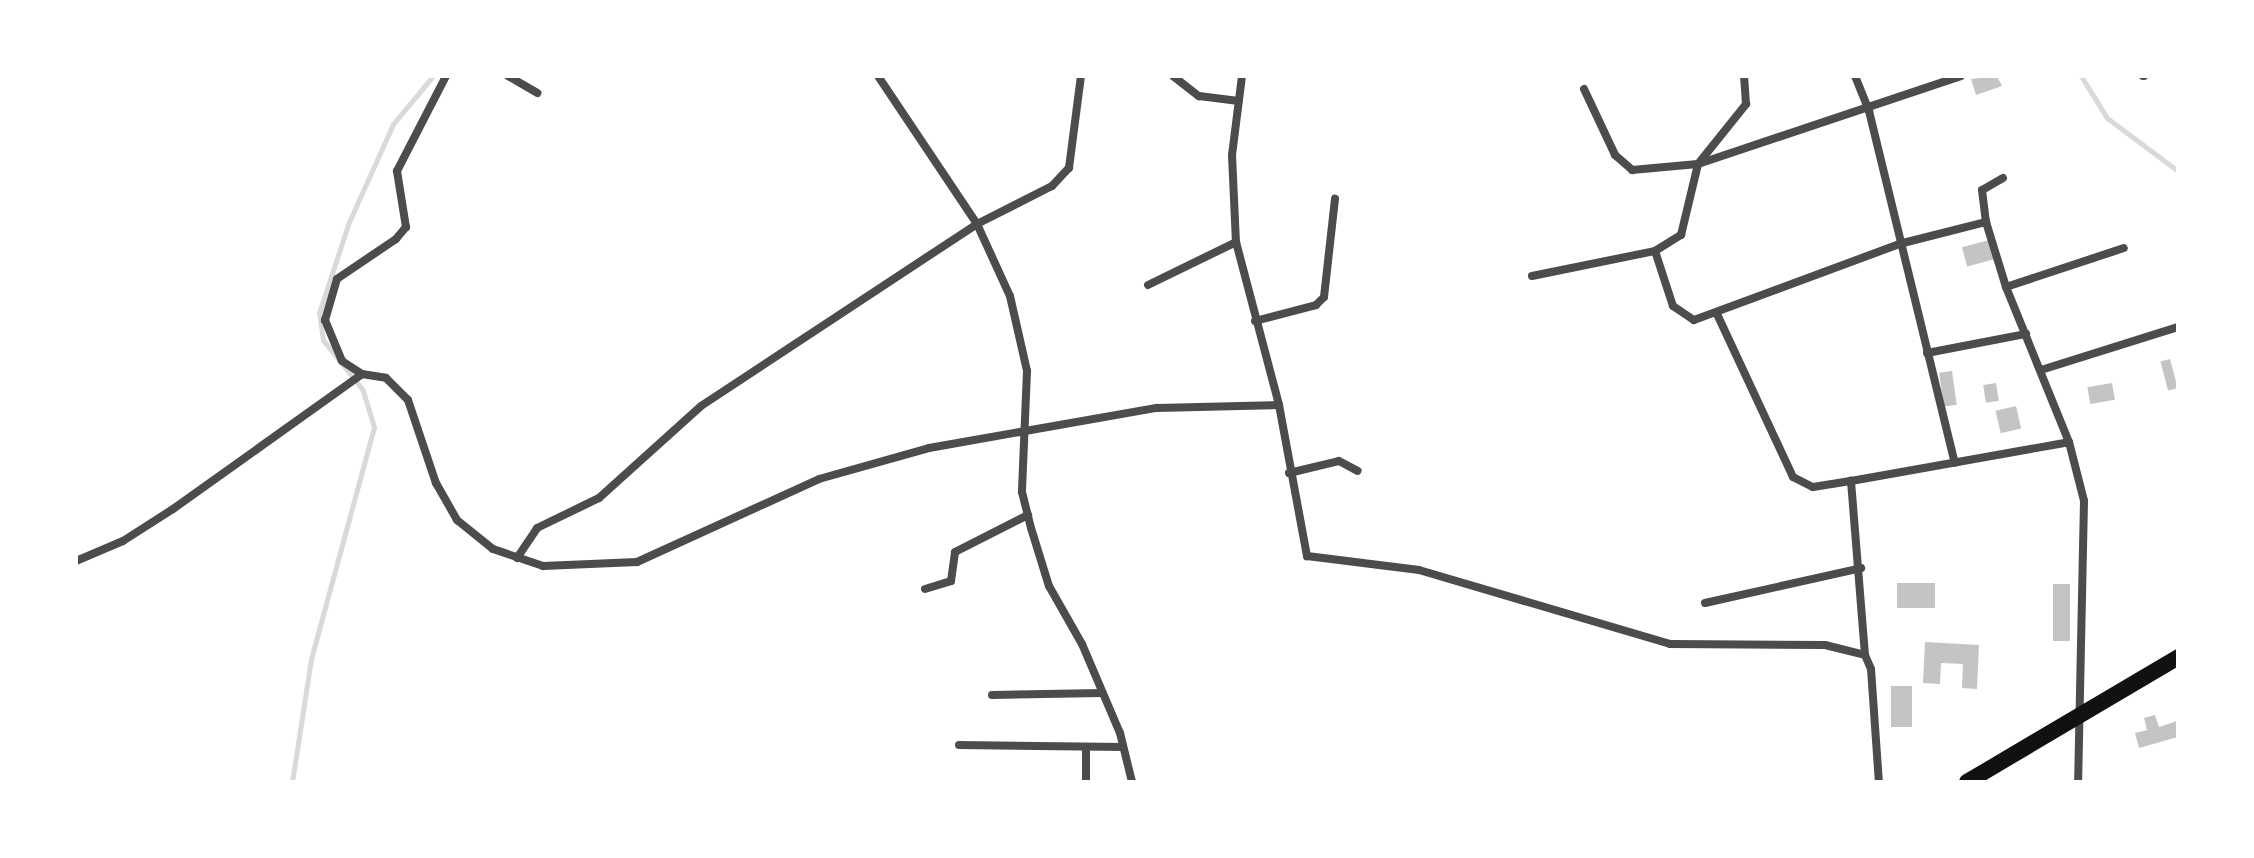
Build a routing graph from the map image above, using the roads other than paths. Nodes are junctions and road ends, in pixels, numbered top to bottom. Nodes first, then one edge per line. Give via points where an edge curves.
1 (446, 76) edge
2 (508, 76) edge
3 (878, 76) edge
4 (1081, 76) edge
5 (1173, 76) edge
6 (1242, 76) edge
7 (1744, 76) edge
8 (1855, 76) edge
9 (1961, 76) edge
10 (1584, 89) dead end
11 (538, 93) dead end
12 (1239, 101) junction
13 (1869, 111) junction
14 (1698, 164) junction
15 (2003, 178) dead end
16 (1335, 199) dead end
17 (1986, 222) junction
18 (977, 224) junction
19 (1236, 242) junction
20 (1899, 244) junction
21 (2124, 248) dead end
22 (1655, 251) junction
23 (1532, 276) dead end
24 (1148, 285) dead end
25 (2006, 287) junction
26 (1717, 314) junction
27 (1255, 321) junction
28 (2178, 327) edge
29 (2026, 334) junction
30 (1927, 353) junction
31 (2041, 370) junction
32 (362, 374) junction
33 (1279, 405) junction
34 (1026, 427) junction
35 (2069, 442) junction
36 (1955, 463) junction
37 (1358, 471) dead end
38 (1289, 473) junction
39 (1851, 481) junction
40 (1028, 515) junction
41 (517, 558) junction
42 (76, 561) edge
43 (1861, 568) junction
44 (925, 589) dead end
45 (1705, 603) dead end
46 (1865, 655) junction
47 (2178, 657) edge
48 (1102, 693) junction
49 (992, 695) dead end
50 (2081, 714) junction
51 (959, 745) dead end
52 (1123, 747) junction
53 (1086, 749) junction
54 (1086, 782) edge
55 (1132, 782) edge
56 (1879, 782) edge
57 (1967, 782) edge
58 (2078, 782) edge

1 - 32 street via 397,171 406,227 337,279 328,299 325,320 332,344 342,361
2 - 11 street
3 - 18 street
4 - 18 street via 1069,168 1052,186
5 - 12 street via 1199,96
6 - 12 street
7 - 14 street via 1746,104
8 - 13 street
9 - 13 street
10 - 14 street via 1624,165 1632,170
12 - 19 street via 1232,155
13 - 14 street
13 - 20 street
14 - 22 street via 1681,235
15 - 17 street via 1982,190
16 - 27 street via 1324,297 1316,305
17 - 20 street
17 - 25 street
18 - 34 street via 1014,311 1027,371
18 - 41 street via 701,406 599,498 537,528
19 - 24 street
19 - 27 street
20 - 26 street
20 - 30 street
21 - 25 street
22 - 23 street
22 - 26 street via 1681,316 1694,320
25 - 29 street
26 - 39 street via 1793,477 1813,487
27 - 33 street
28 - 31 street
29 - 30 street
29 - 31 street
30 - 36 street
31 - 35 street
32 - 41 street via 386,378 408,400 436,483 457,520 493,549
32 - 42 street via 173,509 123,541
33 - 34 street via 1157,408
33 - 38 street
34 - 40 street via 1022,492
34 - 41 street via 819,479 637,562 543,566
35 - 36 street
35 - 50 street via 2084,501
36 - 39 street
37 - 38 street via 1339,461
38 - 46 street via 1305,552 1313,558 1419,570 1670,644 1825,645
39 - 43 street
40 - 44 street via 960,548 951,581
40 - 48 street via 1049,586
43 - 45 street
43 - 46 street
46 - 56 street via 1871,669
47 - 50 main road
48 - 49 street
48 - 52 street
50 - 57 main road
50 - 58 street
51 - 53 street
52 - 53 street
52 - 55 street
53 - 54 street

